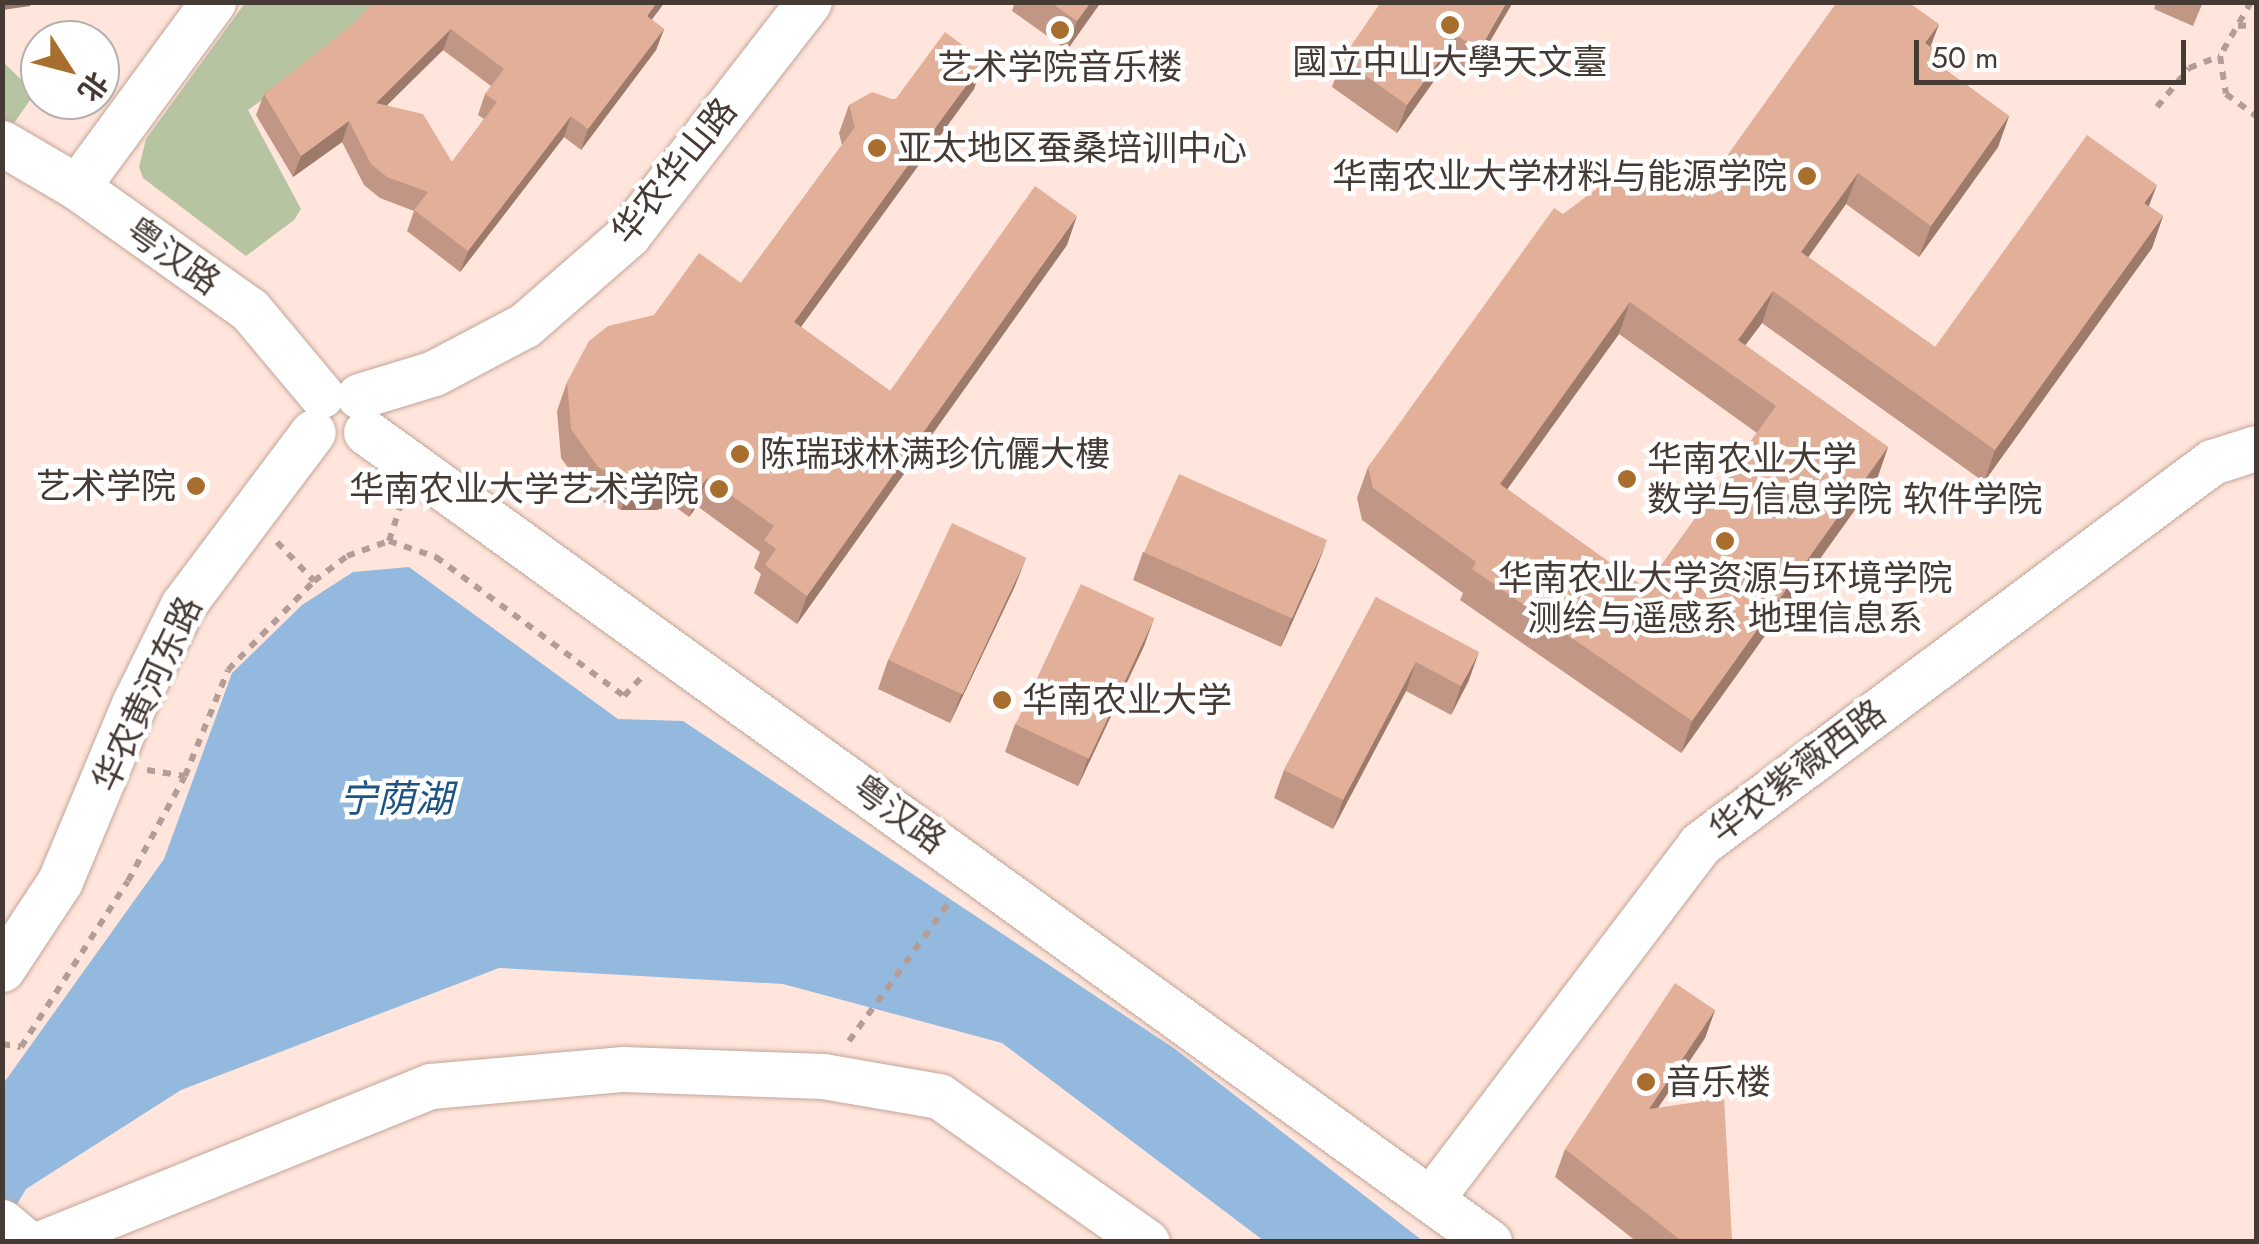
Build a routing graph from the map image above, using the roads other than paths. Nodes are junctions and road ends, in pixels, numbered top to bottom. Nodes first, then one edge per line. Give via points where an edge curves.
1 (214, 2) edge
2 (809, 2) edge
3 (2, 143) edge
4 (76, 187) junction
5 (340, 414) junction
6 (2256, 448) edge
7 (2, 969) edge
8 (1432, 1196) junction
9 (2, 1222) edge
10 (26, 1242) edge
11 (44, 1242) edge
12 (1146, 1242) edge
13 (1489, 1242) edge

1 - 4 street
2 - 5 street, 华农华山路 via 613,248 525,324
3 - 4 street, 粤汉路
4 - 5 street, 粤汉路 via 250,310
5 - 7 street, 华农黄河东路 via 183,605 60,881
5 - 8 street, 粤汉路
6 - 8 street, 华农紫薇西路 via 2212,462 1700,844
8 - 13 street, 粤汉路
9 - 10 street
11 - 12 street via 431,1086 623,1069 823,1076 939,1096

